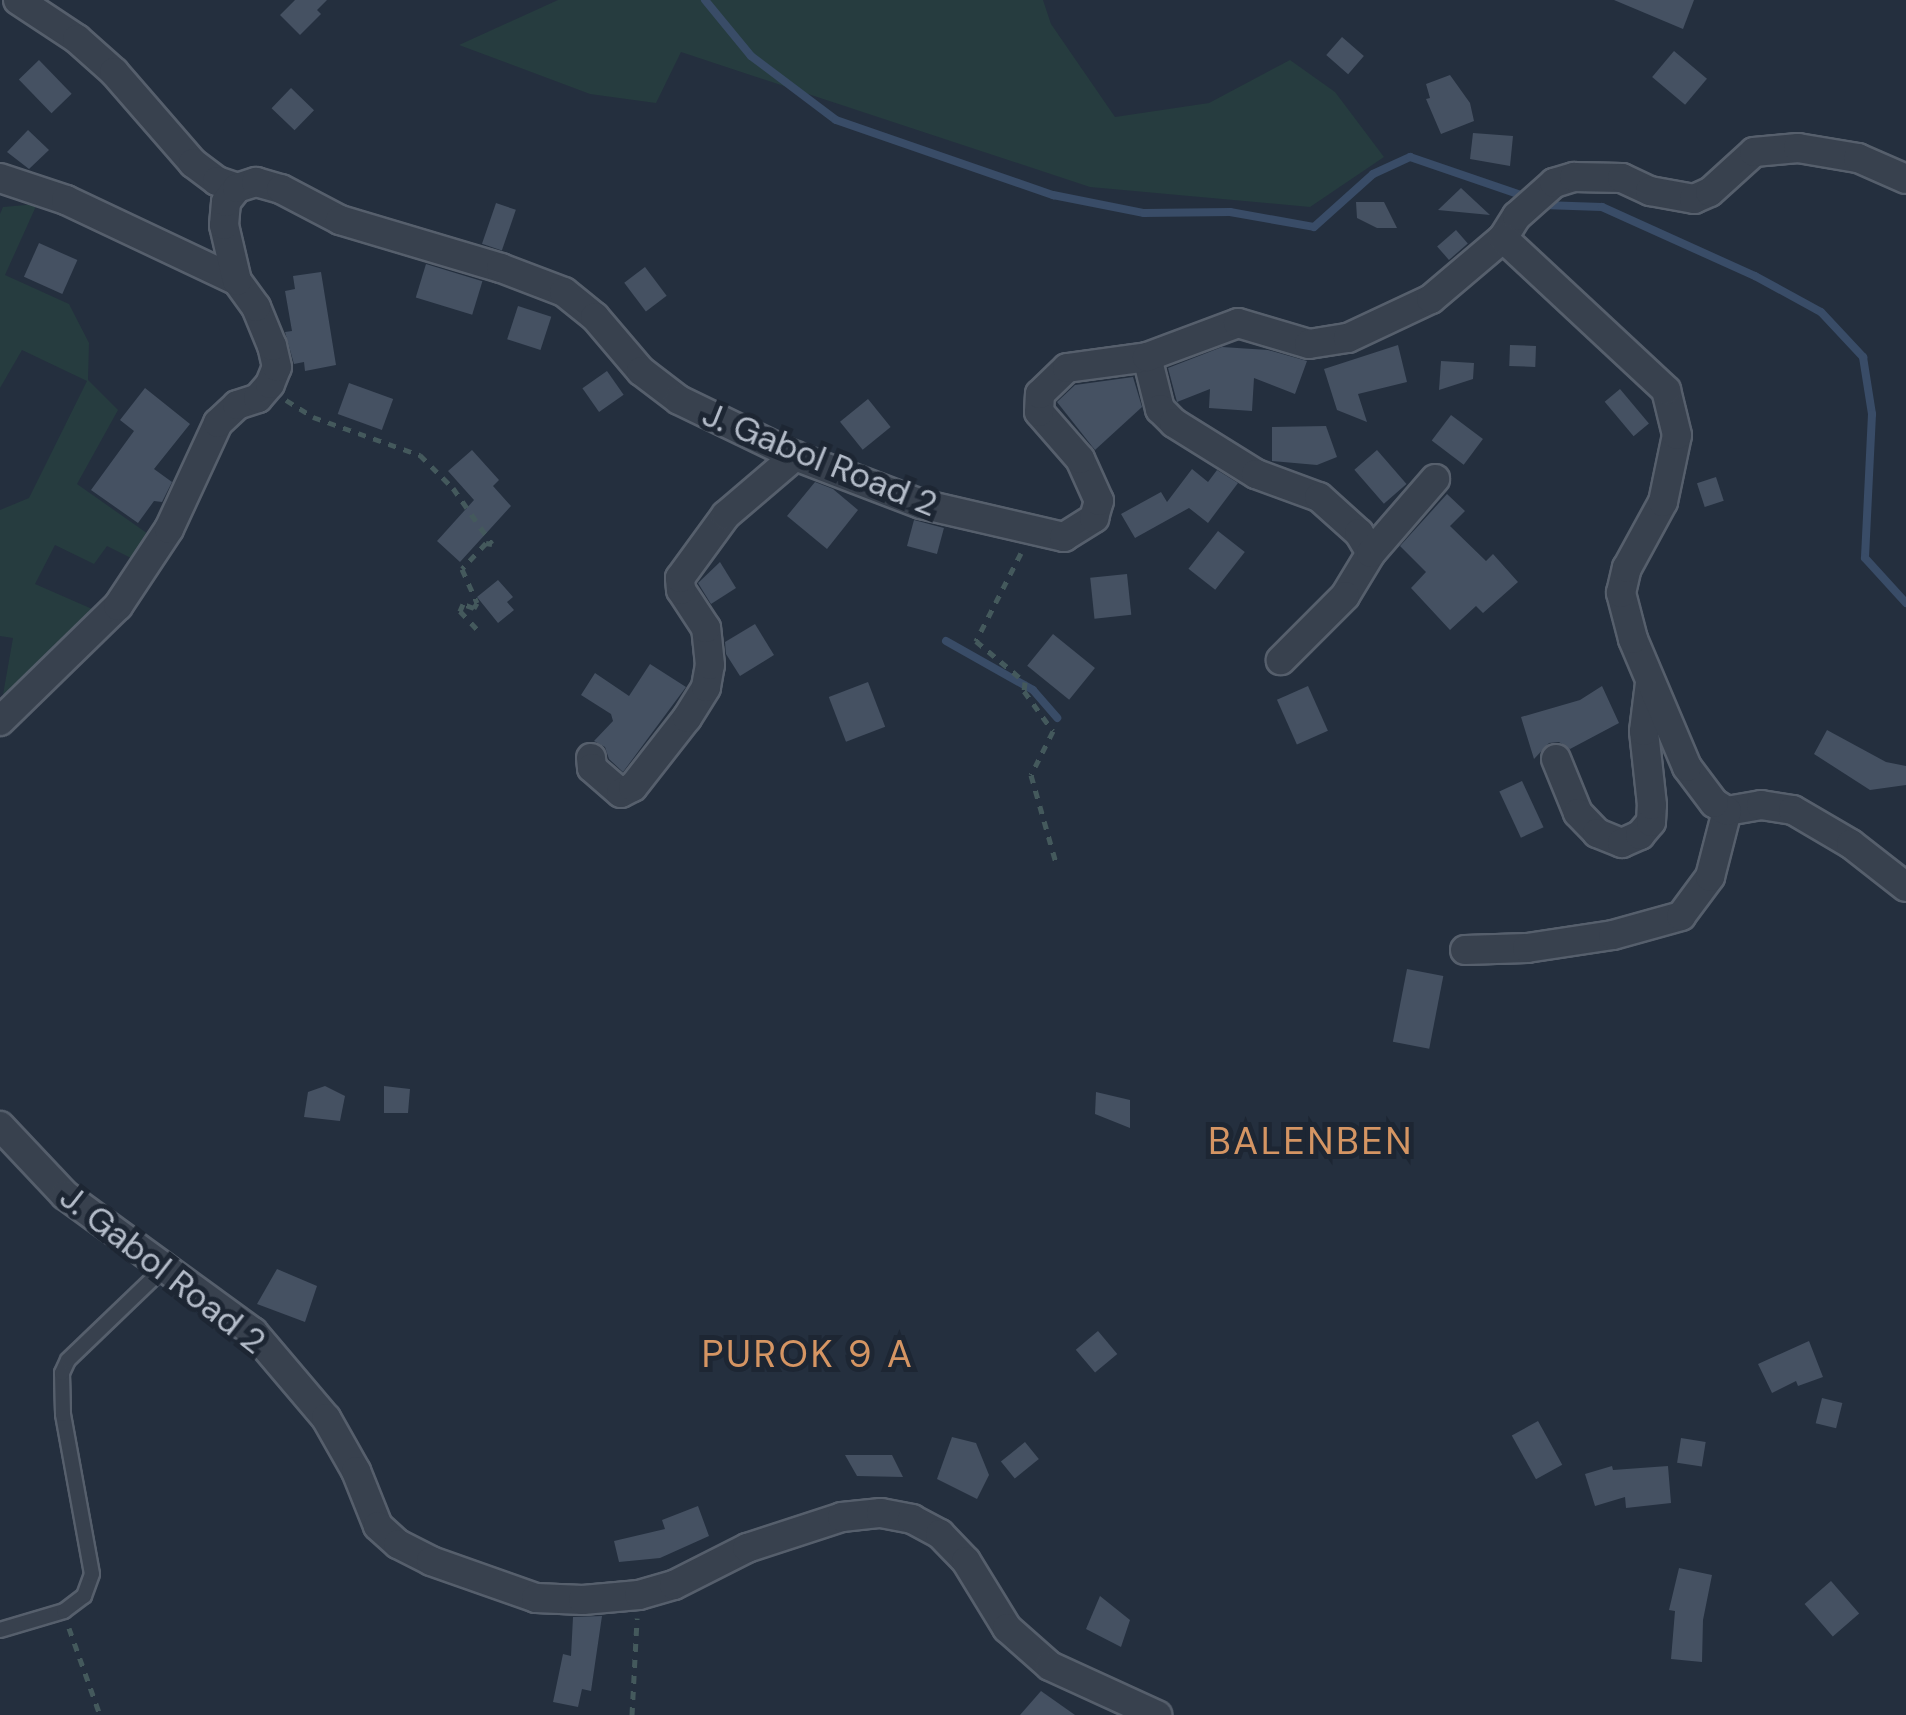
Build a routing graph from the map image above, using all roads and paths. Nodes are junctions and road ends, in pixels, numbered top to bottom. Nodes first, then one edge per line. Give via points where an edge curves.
1 (18, 0) edge
2 (0, 178) edge
3 (1906, 180) edge
4 (237, 188) junction
5 (1510, 227) junction
6 (236, 282) junction
7 (1147, 357) junction
8 (270, 384) junction
9 (795, 456) junction
10 (1435, 478) dead end
11 (1027, 531) junction
12 (1371, 553) junction
13 (478, 630) dead end
14 (1281, 660) dead end
15 (1650, 683) junction
16 (0, 721) edge
17 (591, 758) dead end
18 (1556, 758) dead end
19 (1727, 811) junction
20 (1056, 863) dead end
21 (1906, 887) edge
22 (1465, 950) dead end
23 (0, 1126) edge
24 (163, 1268) junction
25 (639, 1595) junction
26 (64, 1611) junction
27 (0, 1630) edge
28 (100, 1715) edge
29 (632, 1715) edge
30 (1156, 1715) edge

1 - 4 street via 114,72 193,163
2 - 6 street via 66,200
3 - 5 street, J. Gabol Road 2 via 1858,158 1798,148 1754,152 1694,198 1597,175 1554,183
4 - 6 street via 226,202 224,224
4 - 9 street, J. Gabol Road 2 via 256,182 280,189 340,220 564,292 679,400
5 - 7 street, J. Gabol Road 2 via 1432,298 1348,338 1309,344 1238,323
5 - 15 street via 1666,390 1673,412 1677,434 1664,502 1626,568 1621,593
6 - 8 street via 265,324 276,367
7 - 11 street, J. Gabol Road 2 via 1083,363 1055,377 1040,394 1039,412 1080,458 1099,501 1094,518 1078,532
7 - 12 street via 1160,408 1174,423 1256,474 1319,497
8 - 13 path via 313,417 420,456 453,488 492,544 462,570 477,603 463,604 460,611
8 - 16 street via 218,423 168,530 118,606
9 - 11 street, J. Gabol Road 2 via 921,504
9 - 17 street via 726,515 680,578 706,628 710,664 706,687 687,718 633,787 621,793 592,768
10 - 12 street
11 - 20 path via 1014,571 976,640 1025,682 1024,691 1053,731 1032,775
12 - 14 street via 1344,596
15 - 18 street via 1644,731 1651,822 1640,834 1622,842 1597,832 1578,813
15 - 19 street via 1687,767
19 - 21 street via 1794,810
19 - 22 street via 1710,877 1680,916 1613,935
23 - 24 street, J. Gabol Road 2 via 65,1195
24 - 25 street, J. Gabol Road 2 via 253,1332 289,1372 326,1418 378,1526 398,1544 460,1574 536,1598
24 - 26 lane via 62,1373 63,1414 92,1574 84,1596
25 - 29 path
25 - 30 street, J. Gabol Road 2 via 842,1516 881,1512 912,1519 940,1534 966,1561 1007,1628 1050,1666
26 - 27 lane
26 - 28 path

